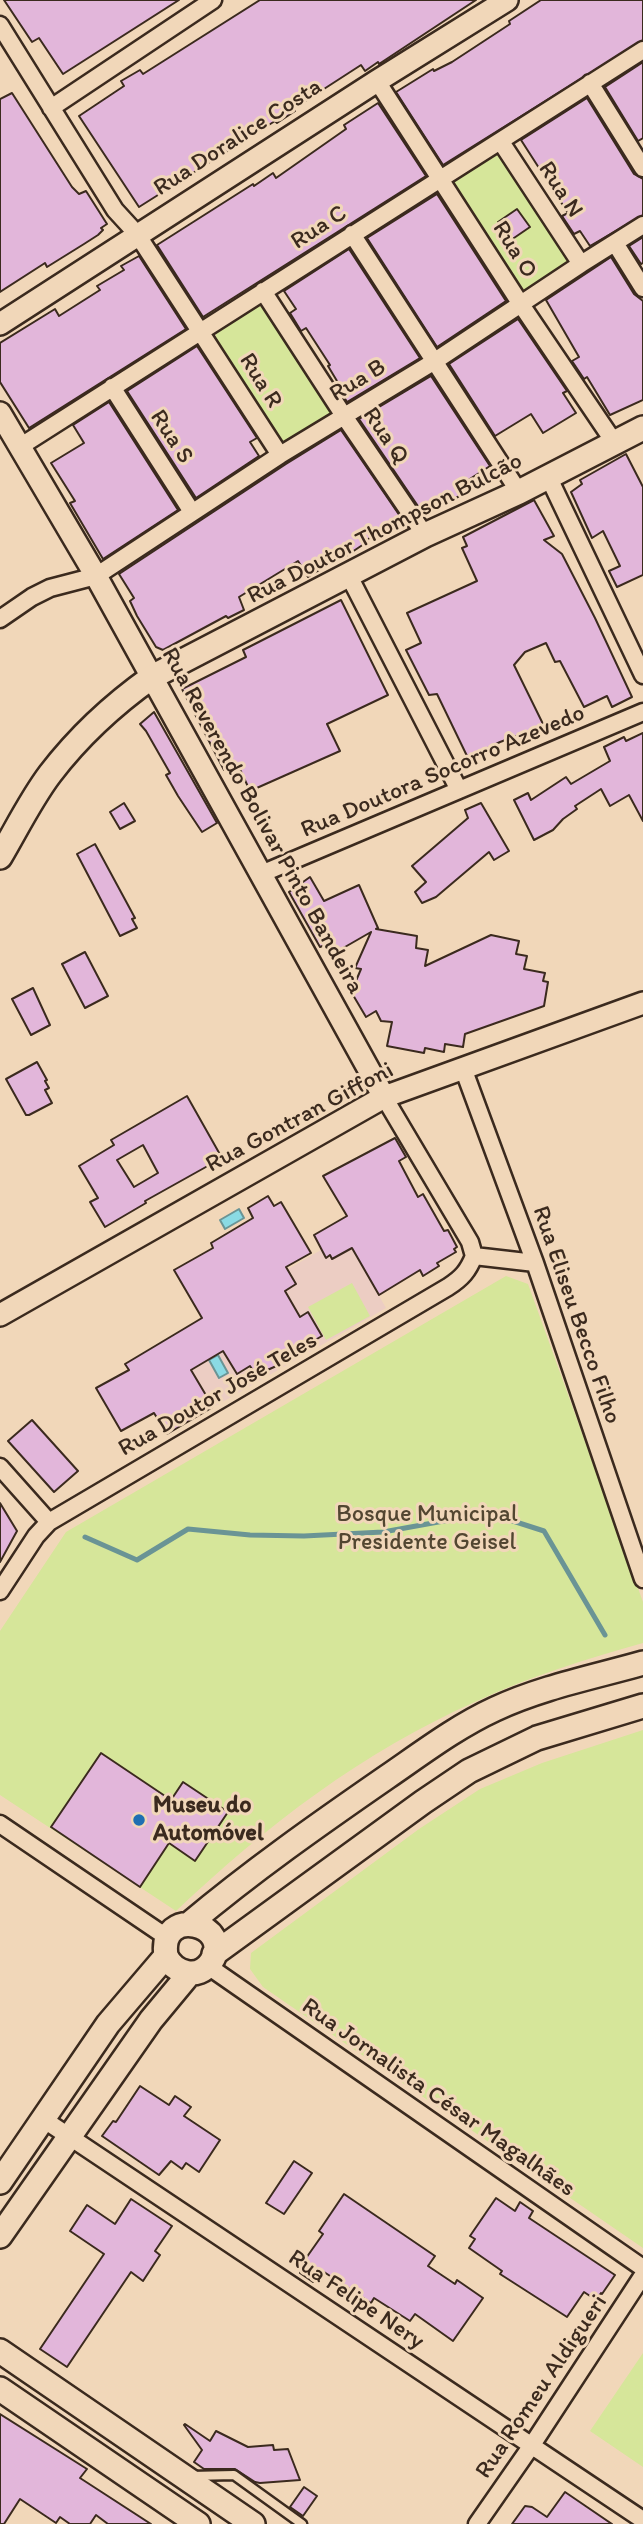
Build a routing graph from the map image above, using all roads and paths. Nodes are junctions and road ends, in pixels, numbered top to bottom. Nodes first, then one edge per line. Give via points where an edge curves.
1 (213, 0) edge
2 (494, 4) edge
3 (0, 24) edge
4 (643, 50) edge
5 (377, 81) junction
6 (590, 83) junction
7 (51, 108) junction
8 (500, 142) junction
9 (643, 168) edge
10 (442, 178) junction
11 (643, 225) edge
12 (137, 234) junction
13 (352, 234) junction
14 (615, 243) junction
15 (581, 264) junction
16 (643, 288) edge
17 (263, 291) junction
18 (520, 303) junction
19 (0, 324) edge
20 (202, 331) junction
21 (435, 361) junction
22 (112, 387) junction
23 (0, 412) edge
24 (344, 416) junction
25 (643, 429) edge
26 (614, 442) junction
27 (21, 446) junction
28 (280, 455) junction
29 (548, 476) junction
30 (519, 492) junction
31 (192, 512) junction
32 (425, 535) junction
33 (348, 574) junction
34 (96, 576) junction
35 (0, 619) edge
36 (643, 676) edge
37 (152, 677) junction
38 (643, 712) edge
39 (459, 790) junction
40 (0, 857) edge
41 (261, 874) junction
42 (643, 1003) edge
43 (463, 1068) junction
44 (384, 1097) junction
45 (474, 1256) junction
46 (535, 1263) junction
47 (0, 1315) edge
48 (0, 1467) edge
49 (49, 1522) junction
50 (643, 1579) edge
51 (0, 1591) edge
52 (643, 1663) edge
53 (643, 1706) edge
54 (0, 1824) edge
55 (189, 1924) junction
56 (167, 1947) junction
57 (204, 1964) junction
58 (43, 2119) junction
59 (69, 2136) junction
60 (0, 2182) edge
61 (0, 2236) edge
62 (643, 2268) edge
63 (643, 2276) edge
64 (0, 2351) edge
65 (0, 2389) edge
66 (533, 2445) junction
67 (182, 2476) junction
68 (214, 2497) junction
69 (643, 2520) edge
70 (197, 2523) edge
71 (253, 2524) edge
72 (302, 2524) edge
73 (477, 2524) edge

1 - 7 street
2 - 5 street, Rua Doralice Costa
3 - 7 street, Rua R
4 - 6 street, Rua C
5 - 10 street, Rua O
5 - 12 street, Rua Doralice Costa
6 - 8 street, Rua C
6 - 9 street
7 - 12 street, Rua R via 115,210
8 - 10 street, Rua C
8 - 15 street, Rua N
10 - 13 street, Rua C
10 - 18 street, Rua O
11 - 14 street, Rua B
12 - 19 street, Rua Doralice Costa
12 - 20 street, Rua R
13 - 17 street, Rua C
13 - 21 street
14 - 15 street, Rua B
14 - 16 street
15 - 18 street, Rua B
17 - 20 street, Rua C
17 - 24 street, Rua Q
18 - 21 street, Rua B
18 - 26 street, Rua O
20 - 22 street, Rua C
20 - 28 street, Rua R
21 - 24 street, Rua B
21 - 30 street
22 - 27 street, Rua C
22 - 31 street, Rua S
23 - 27 street, Rua Reverendo Bolivar Pinto Bandeira
24 - 28 street, Rua B
24 - 32 street, Rua Q
25 - 26 main road, Rua Doutor Thompson Bulcão
26 - 29 main road, Rua Doutor Thompson Bulcão
27 - 34 street, Rua Reverendo Bolivar Pinto Bandeira
28 - 31 street, Rua B
29 - 30 main road, Rua Doutor Thompson Bulcão
29 - 36 street
30 - 32 main road, Rua Doutor Thompson Bulcão
31 - 34 street, Rua B
32 - 33 main road, Rua Doutor Thompson Bulcão
33 - 37 main road, Rua Doutor Thompson Bulcão
33 - 39 street
34 - 35 street, Rua B via 50,588
34 - 37 street, Rua Reverendo Bolivar Pinto Bandeira
37 - 40 main road, Rua Doutor Thompson Bulcão via 124,697 49,775
37 - 41 street, Rua Reverendo Bolivar Pinto Bandeira
38 - 39 street, Rua Doutora Socorro Azevedo
39 - 41 street, Rua Doutora Socorro Azevedo
41 - 44 street, Rua Reverendo Bolivar Pinto Bandeira
42 - 43 street, Rua Gontran Giffoni
43 - 44 street, Rua Gontran Giffoni
43 - 46 street, Rua Eliseu Becco Filho
44 - 45 street, Rua Reverendo Bolivar Pinto Bandeira
44 - 47 street, Rua Gontran Giffoni
45 - 46 street
45 - 49 street, Rua Doutor José Teles via 469,1269 448,1287
46 - 50 street, Rua Eliseu Becco Filho
48 - 49 street
49 - 51 street, Rua Doutor José Teles
52 - 55 main road via 534,1693 459,1728 345,1805
53 - 57 main road via 537,1738 469,1771
54 - 56 street
55 - 56 main road via 177,1927
55 - 57 main road via 201,1926 215,1946
56 - 57 main road via 175,1968
56 - 58 main road
57 - 59 main road via 151,2020
57 - 62 street, Rua Jornalista César Magalhães
58 - 59 street, Rua Felipe Nery
58 - 60 main road
59 - 61 main road
59 - 66 street, Rua Felipe Nery
63 - 66 street, Rua Romeu Aldigueri
64 - 67 main road
65 - 70 main road
66 - 69 street, Rua Felipe Nery
66 - 73 street, Rua Romeu Aldigueri
67 - 68 main road
67 - 72 lane via 234,2475
68 - 70 main road
68 - 71 main road

